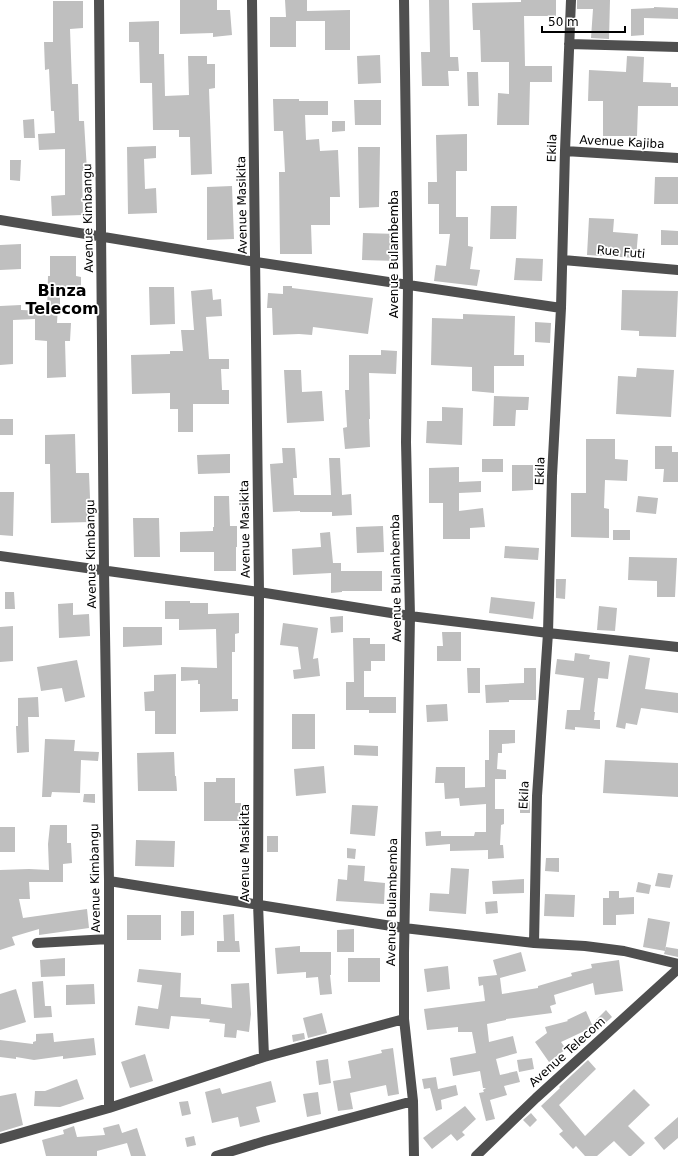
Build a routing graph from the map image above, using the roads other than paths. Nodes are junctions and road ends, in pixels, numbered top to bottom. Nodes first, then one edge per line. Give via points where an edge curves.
1 (99, 0) edge
2 (252, 0) edge
3 (404, 0) edge
4 (571, 0) edge
5 (569, 44) junction
6 (678, 47) edge
7 (565, 151) junction
8 (678, 158) edge
9 (0, 220) edge
10 (101, 237) junction
11 (562, 260) junction
12 (256, 262) junction
13 (678, 270) edge
14 (408, 285) junction
15 (561, 308) junction
16 (0, 556) edge
17 (104, 571) junction
18 (259, 592) junction
19 (410, 616) junction
20 (548, 633) junction
21 (678, 647) edge
22 (109, 881) junction
23 (258, 904) junction
24 (404, 928) junction
25 (109, 939) junction
26 (37, 943) dead end
27 (534, 944) junction
28 (678, 964) edge
29 (678, 969) edge
30 (404, 1019) junction
31 (264, 1057) junction
32 (413, 1101) junction
33 (109, 1108) junction
34 (0, 1139) edge
35 (216, 1156) edge
36 (414, 1156) edge
37 (476, 1156) edge

1 - 10 street, Avenue Kimbangu
2 - 12 street, Avenue Masikita
3 - 14 street, Avenue Bulambemba
4 - 5 street, Ekila
5 - 6 street
5 - 7 street, Ekila
7 - 8 street, Avenue Kajiba
7 - 11 street, Ekila
9 - 10 street
10 - 12 street
10 - 17 street, Avenue Kimbangu
11 - 13 street, Rue Futi
11 - 15 street, Ekila
12 - 14 street
12 - 18 street, Avenue Masikita
14 - 15 street
14 - 19 street, Avenue Bulambemba via 406,442
15 - 20 street, Ekila via 552,476
16 - 17 street
17 - 18 street
17 - 22 street, Avenue Kimbangu
18 - 19 street
18 - 23 street, Avenue Masikita
19 - 20 street
19 - 24 street, Avenue Bulambemba
20 - 21 street
20 - 27 street, Ekila via 537,796
22 - 23 street
22 - 25 street, Avenue Kimbangu
23 - 24 street
23 - 31 street, Avenue Masikita
24 - 27 street
24 - 30 street, Avenue Bulambemba
25 - 26 street
25 - 33 street, Avenue Kimbangu
27 - 28 street via 624,951
29 - 37 street, Avenue Telecom
30 - 31 street
30 - 32 street, Avenue Bulambemba
31 - 33 street
32 - 35 street
32 - 36 street, Avenue Bulambemba
33 - 34 street

